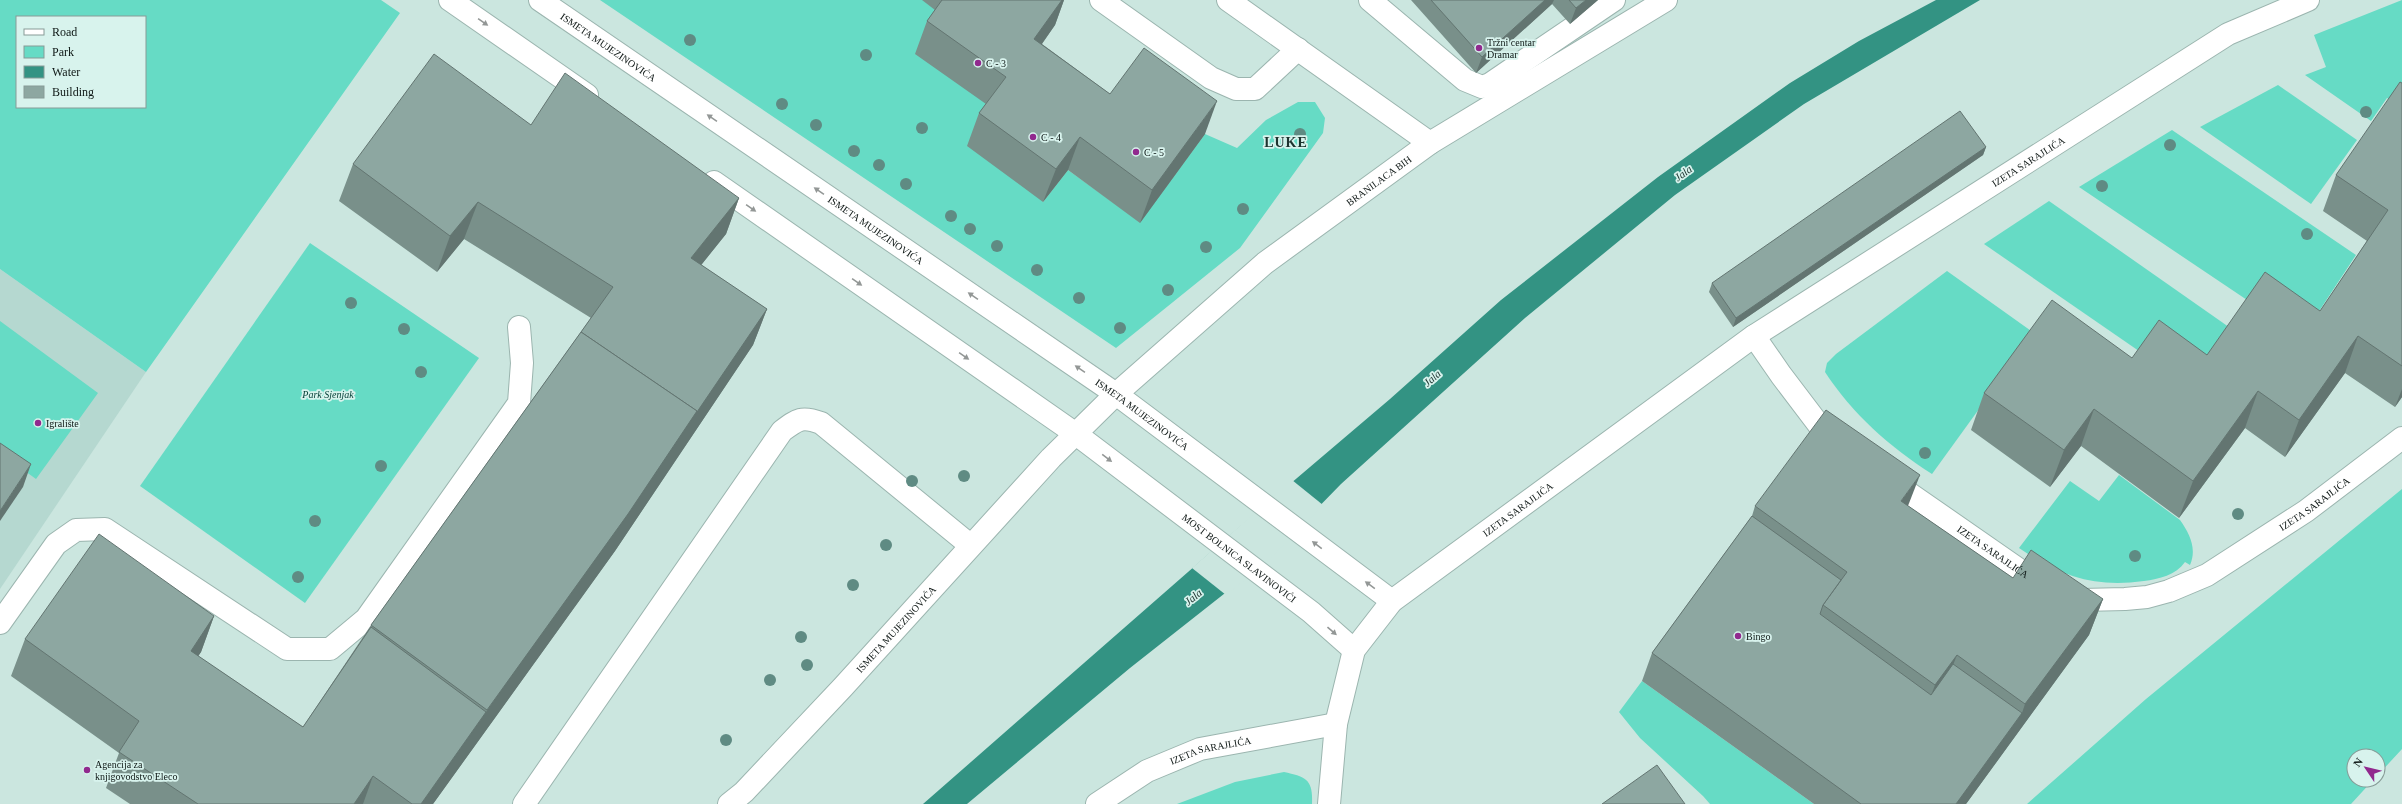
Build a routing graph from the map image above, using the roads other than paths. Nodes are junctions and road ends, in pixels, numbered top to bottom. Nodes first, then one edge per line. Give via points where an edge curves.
1 (450, 0) edge
2 (540, 0) edge
3 (1101, 0) edge
4 (1228, 0) edge
5 (1370, 0) edge
6 (1614, 0) edge
7 (1666, 0) edge
8 (2308, 0) edge
9 (1298, 49) junction
10 (601, 104) edge
11 (1430, 143) junction
12 (698, 172) edge
13 (519, 327) dead end
14 (1754, 336) junction
15 (1116, 394) junction
16 (1076, 434) junction
17 (2402, 438) edge
18 (970, 545) junction
19 (1392, 601) junction
20 (0, 623) edge
21 (1354, 650) junction
22 (1336, 724) junction
23 (524, 804) edge
24 (729, 804) edge
25 (1097, 804) edge
26 (1329, 804) edge

1 -> 10 street
15 -> 2 street, ISMETA MUJEZINOVIĆA
3 - 9 street via 1211,78 1236,89 1255,89
4 - 9 street
5 - 6 street via 1465,80 1482,87
7 - 11 street, BRANILACA BIH
8 - 14 street, IZETA SARAJLIĆA via 2228,34
9 - 11 street
11 - 15 street, BRANILACA BIH via 1266,263
12 -> 16 street
13 - 20 street via 522,363 519,403 366,619 330,649 286,649 105,529 76,530 56,544
14 - 17 street, IZETA SARAJLIĆA via 1825,433 2033,579 2082,600 2147,597 2207,575 2323,499
14 - 19 street, IZETA SARAJLIĆA
15 - 16 street, BRANILACA BIH
19 -> 15 street, ISMETA MUJEZINOVIĆA
16 - 18 street, ISMETA MUJEZINOVIĆA
16 -> 21 street, MOST BOLNICA SLAVINOVIĆI via 1311,612
18 - 23 street via 821,423 806,418 795,421 782,431
18 - 24 street, ISMETA MUJEZINOVIĆA via 838,692 744,792
19 - 21 street, IZETA SARAJLIĆA
21 - 22 street, IZETA SARAJLIĆA
22 - 25 street, IZETA SARAJLIĆA via 1200,750 1147,771
22 - 26 street, IZETA SARAJLIĆA

